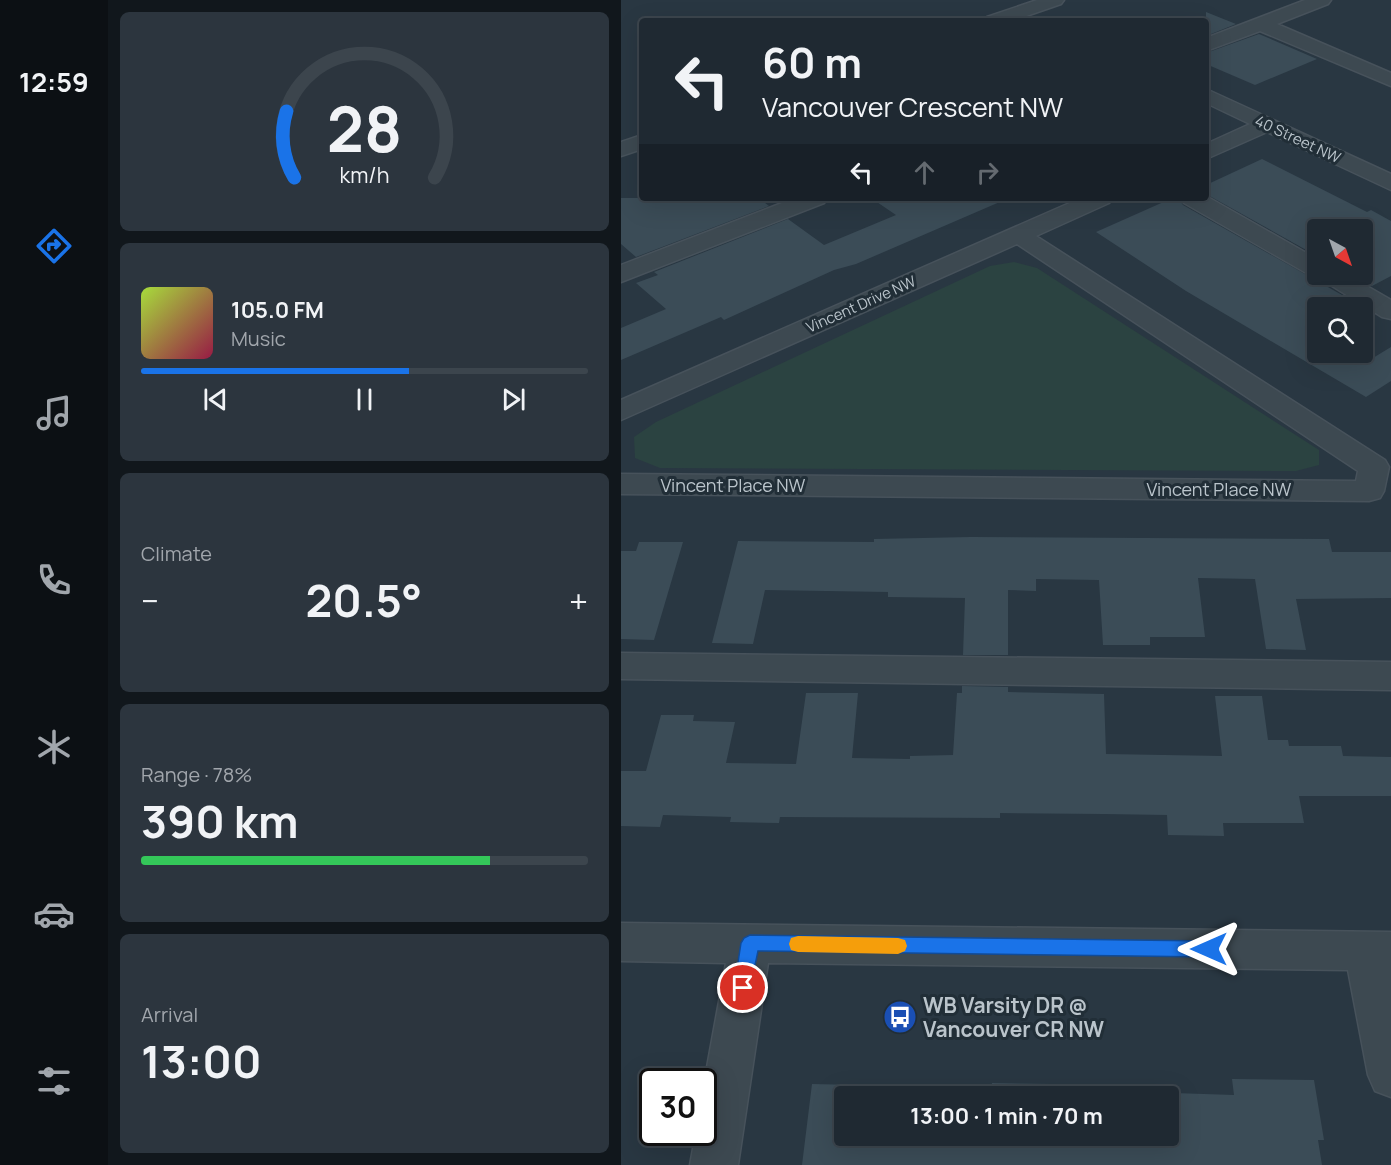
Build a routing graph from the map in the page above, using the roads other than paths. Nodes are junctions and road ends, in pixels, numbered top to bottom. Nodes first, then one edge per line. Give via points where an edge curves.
1 (1056, 0) edge
2 (1322, 0) edge
3 (1027, 10) junction
4 (1003, 18) edge
5 (1043, 18) edge
6 (1260, 24) junction
7 (1209, 44) edge
8 (1391, 80) edge
9 (1209, 96) edge
10 (1267, 124) junction
11 (639, 143) edge
12 (621, 149) edge
13 (1209, 151) edge
14 (1391, 183) edge
15 (808, 201) edge
16 (1094, 201) edge
17 (1197, 201) edge
18 (1019, 235) junction
19 (1307, 263) edge
20 (621, 274) edge
21 (1346, 285) edge
22 (1391, 311) edge
23 (621, 411) edge
24 (621, 484) edge
25 (621, 666) edge
26 (1391, 676) edge
27 (621, 942) edge
28 (750, 943) junction
29 (1378, 950) edge
30 (1391, 1075) edge
31 (714, 1165) edge

1 - 3 street
2 - 6 street
3 - 4 street
3 - 5 street
6 - 7 street
6 - 8 street
9 - 10 street, 40 Street NW
10 - 13 street
10 - 14 street, 40 Street NW
11 - 12 street
15 - 20 street
16 - 18 street, Vincent Drive NW
17 - 19 street
18 - 23 street, Vincent Drive NW
18 - 24 street, Vincent Place NW via 1374,467 1369,491
21 - 22 street
25 - 26 street
27 - 28 street
28 - 29 street
28 - 31 street
29 - 30 street

